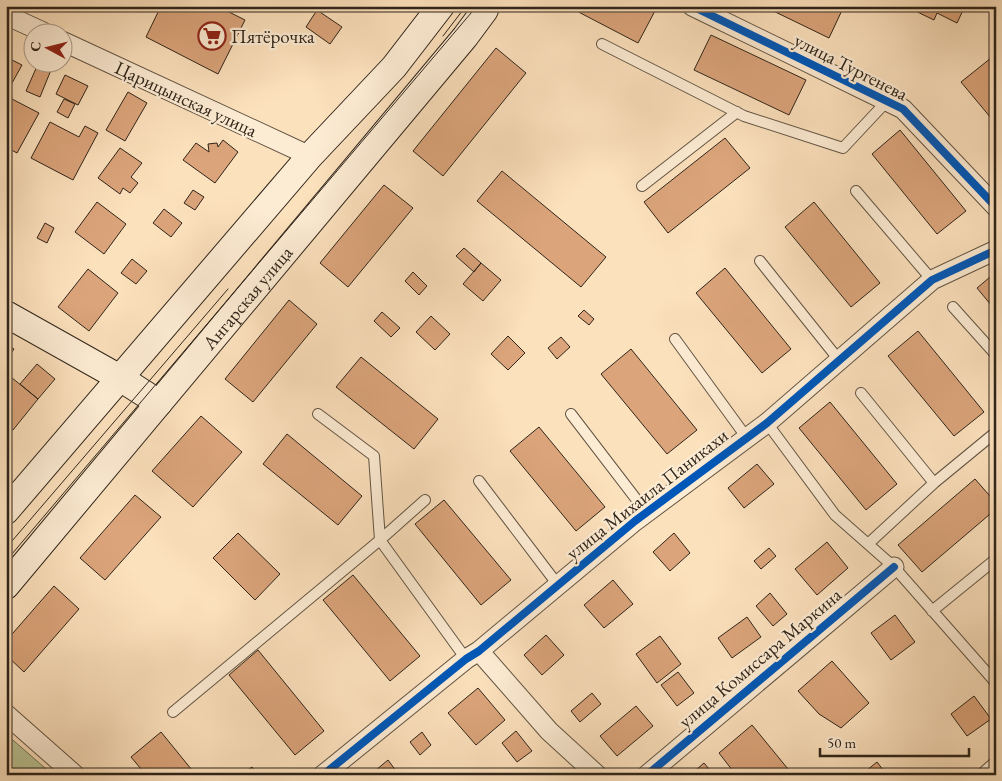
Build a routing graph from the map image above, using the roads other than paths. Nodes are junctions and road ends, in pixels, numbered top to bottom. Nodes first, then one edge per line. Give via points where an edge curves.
1 (441, 6) edge
2 (692, 6) edge
3 (486, 8) edge
4 (6, 15) edge
5 (22, 22) edge
6 (602, 44) dead end
7 (72, 47) edge
8 (887, 101) junction
9 (737, 112) junction
10 (310, 156) junction
11 (642, 186) dead end
12 (856, 191) dead end
13 (996, 207) edge
14 (996, 250) edge
15 (760, 261) dead end
16 (932, 280) junction
17 (953, 307) dead end
18 (6, 314) edge
19 (675, 339) dead end
20 (996, 355) edge
21 (839, 360) junction
22 (120, 378) junction
23 (861, 392) dead end
24 (160, 403) junction
25 (318, 414) dead end
26 (572, 414) dead end
27 (767, 423) junction
28 (996, 432) edge
29 (747, 438) junction
30 (478, 481) dead end
31 (934, 482) junction
32 (425, 500) dead end
33 (6, 511) edge
34 (646, 512) junction
35 (380, 540) junction
36 (868, 544) junction
37 (996, 559) edge
38 (894, 566) junction
39 (558, 585) junction
40 (6, 586) edge
41 (932, 611) junction
42 (473, 655) junction
43 (996, 683) edge
44 (173, 712) dead end
45 (6, 714) edge
46 (996, 767) edge
47 (75, 775) edge
48 (323, 775) edge
49 (597, 775) edge
50 (647, 775) edge
51 (987, 775) edge

1 - 10 main road via 394,67
2 - 8 street, улица Тургенева
3 - 24 main road, Ангарская улица
4 - 5 street
6 - 9 lane
7 - 10 street, Царицынская улица
8 - 9 lane via 843,148
8 - 13 street, улица Тургенева via 904,109
9 - 11 lane
10 - 22 main road
12 - 16 lane
14 - 16 street, улица Михаила Паникахи
15 - 21 lane
16 - 21 street, улица Михаила Паникахи
17 - 20 lane
18 - 22 main road
19 - 29 lane
21 - 27 street, улица Михаила Паникахи
22 - 24 main road
22 - 33 main road
23 - 31 lane
24 - 40 main road, Ангарская улица
25 - 35 lane via 374,456
26 - 34 lane
27 - 29 street, улица Михаила Паникахи
27 - 36 lane via 835,514
28 - 31 lane
29 - 34 street, улица Михаила Паникахи
30 - 39 lane
31 - 36 lane
32 - 35 lane
34 - 39 street, улица Михаила Паникахи
35 - 42 lane
35 - 44 lane
36 - 38 lane
37 - 41 lane
38 - 41 lane
38 - 50 street, улица Комиссара Маркина
39 - 42 street, улица Михаила Паникахи
41 - 43 lane
42 - 48 street, улица Михаила Паникахи
42 - 49 street
45 - 47 street
46 - 51 street

